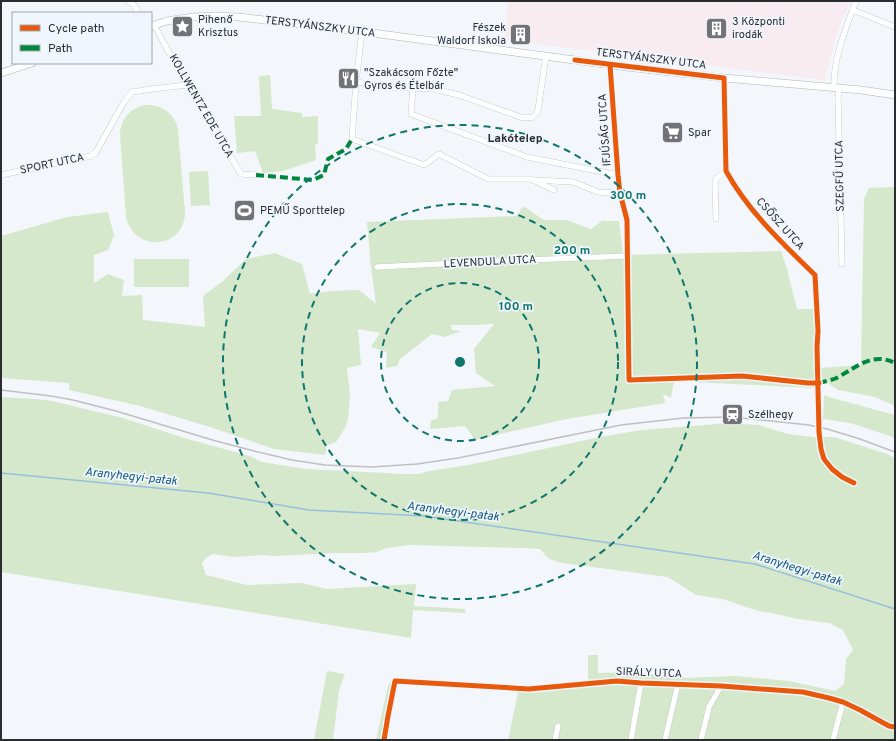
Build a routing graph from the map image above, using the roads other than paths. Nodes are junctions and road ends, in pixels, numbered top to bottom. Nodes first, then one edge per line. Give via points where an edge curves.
1 (128, 1) edge
2 (856, 1) edge
3 (853, 10) junction
4 (138, 12) edge
5 (152, 26) edge
6 (895, 27) edge
7 (362, 32) junction
8 (546, 56) junction
9 (29, 64) edge
10 (610, 65) junction
11 (1, 73) edge
12 (724, 78) junction
13 (356, 82) junction
14 (187, 85) junction
15 (413, 88) junction
16 (837, 88) junction
17 (895, 95) edge
18 (726, 171) junction
19 (256, 175) dead end
20 (618, 175) junction
21 (1, 176) edge
22 (531, 179) junction
23 (554, 190) dead end
24 (620, 193) junction
25 (716, 218) dead end
26 (627, 256) junction
27 (842, 264) dead end
28 (377, 267) dead end
29 (819, 383) junction
30 (854, 483) dead end
31 (641, 683) junction
32 (678, 684) junction
33 (721, 686) junction
34 (843, 702) junction
35 (558, 726) dead end
36 (895, 727) edge
37 (384, 740) edge
38 (555, 740) edge
39 (631, 740) edge
40 (665, 740) edge
41 (701, 740) edge
42 (833, 740) edge

1 - 4 street
2 - 3 street, SZEGFŰ UTCA
3 - 6 street
3 - 16 street, SZEGFŰ UTCA via 836,65
5 - 7 main road, TERSTYÁNSZKY UTCA via 181,18 224,16
5 - 14 street, KOLLWENTZ EDE UTCA
7 - 8 main road, TERSTYÁNSZKY UTCA
7 - 13 street
8 - 10 main road, TERSTYÁNSZKY UTCA
8 - 15 street via 538,110 532,118 520,117 459,95 434,89
9 - 11 main road
10 - 12 main road, TERSTYÁNSZKY UTCA
10 - 20 street, IFJÚSÁG UTCA
12 - 16 main road, TERSTYÁNSZKY UTCA
12 - 18 street, CSŐSZ UTCA
13 - 15 street
13 - 22 street via 352,139 424,165 439,154 488,179
14 - 19 street, KOLLWENTZ EDE UTCA via 241,174
14 - 21 street, SPORT UTCA via 132,92 96,152 91,156
15 - 20 street via 411,114 527,157
16 - 17 main road, TERSTYÁNSZKY UTCA
16 - 27 street, SZEGFŰ UTCA
18 - 25 street via 715,182
18 - 29 street, CSŐSZ UTCA via 730,180 783,244 815,275
20 - 24 street, IFJÚSÁG UTCA
22 - 23 street
22 - 24 street via 573,182 598,192
24 - 26 street, IFJÚSÁG UTCA via 627,220
26 - 28 street, LEVENDULA UTCA
26 - 29 street, IFJÚSÁG UTCA via 629,380 742,376
29 - 30 street, CSŐSZ UTCA via 819,432 824,459 832,469
31 - 32 street, SIRÁLY UTCA
31 - 37 street, SIRÁLY UTCA via 617,681 529,689 396,680
31 - 39 street
32 - 33 street, SIRÁLY UTCA
32 - 40 street
33 - 34 street, SIRÁLY UTCA via 803,692
33 - 41 street via 709,707
34 - 36 street, SIRÁLY UTCA
34 - 42 street
35 - 38 street

